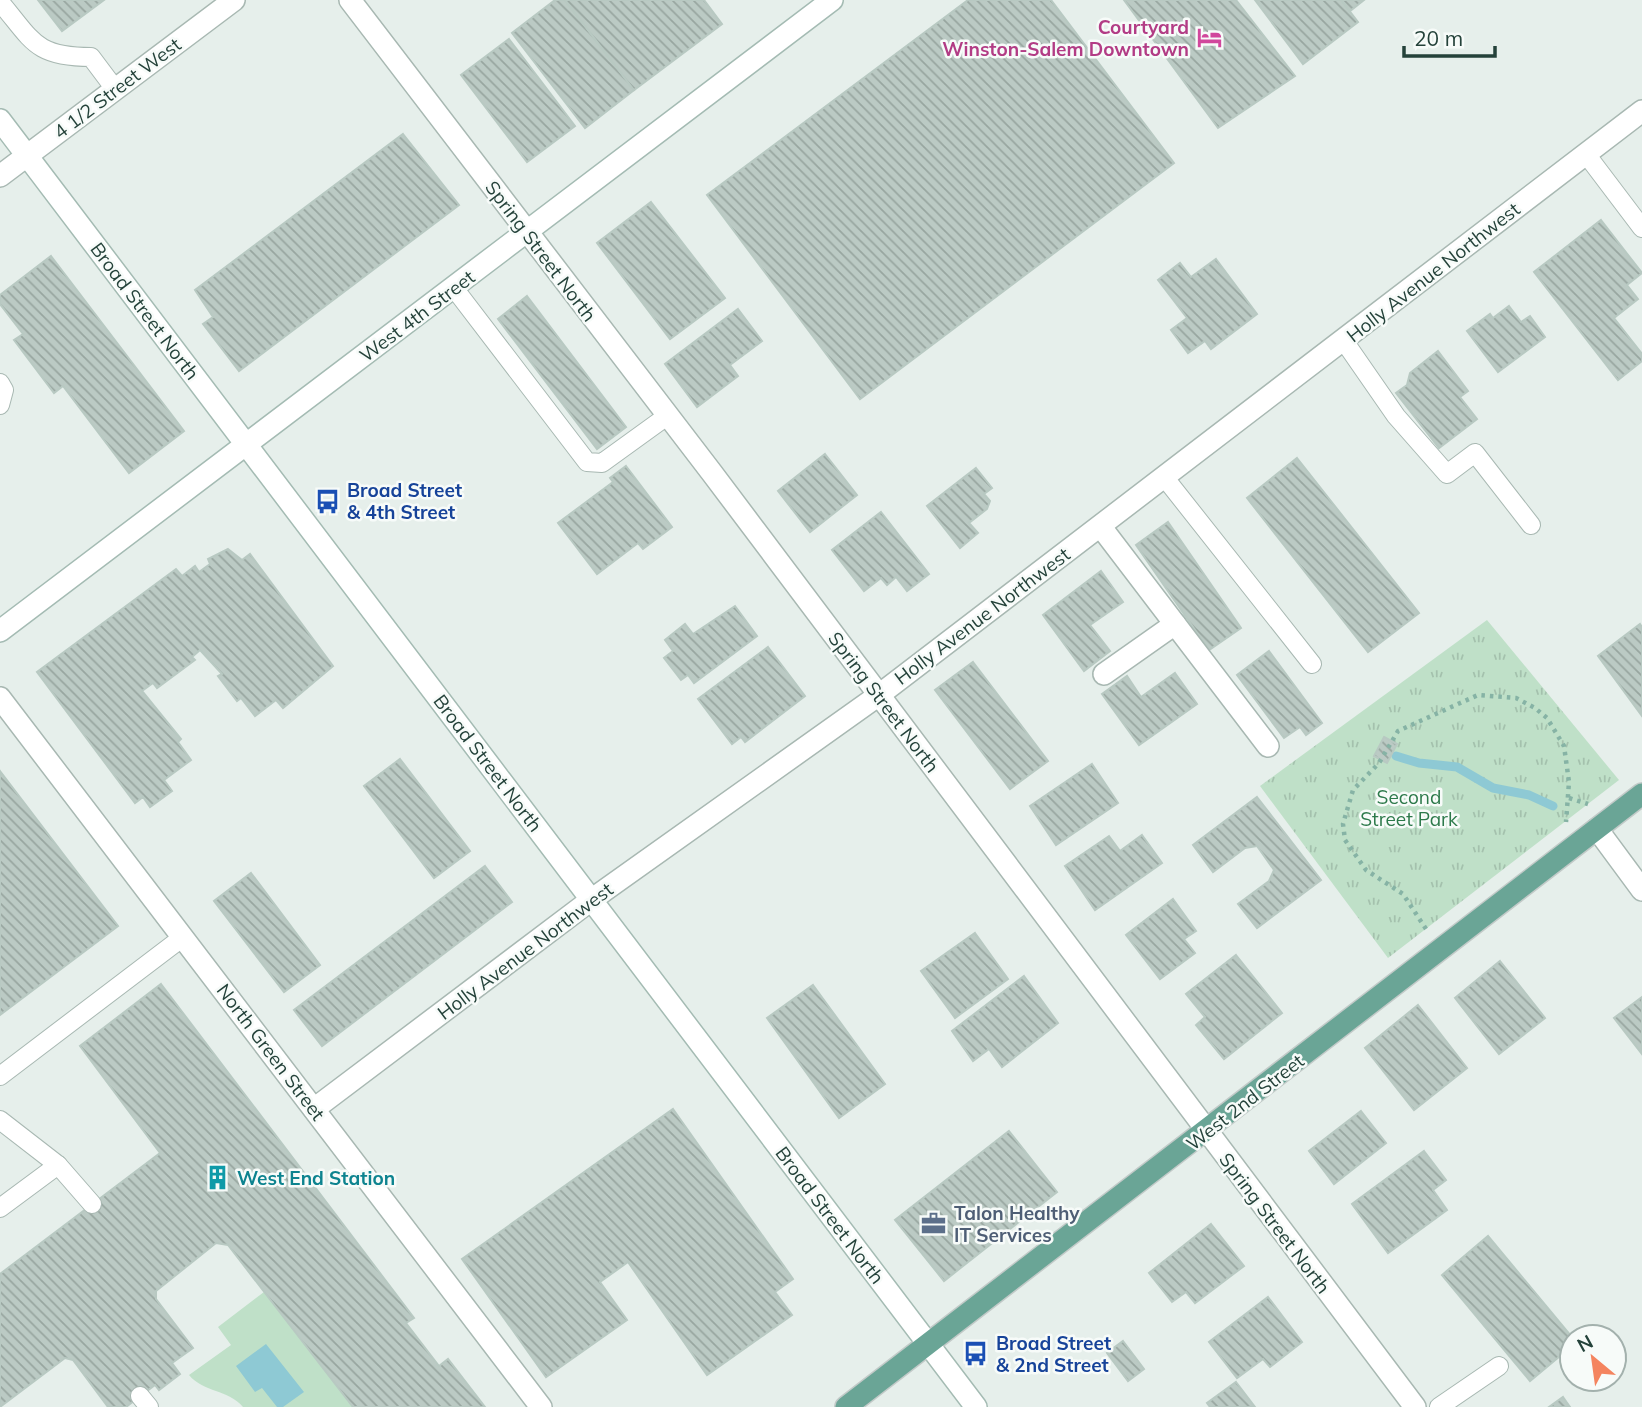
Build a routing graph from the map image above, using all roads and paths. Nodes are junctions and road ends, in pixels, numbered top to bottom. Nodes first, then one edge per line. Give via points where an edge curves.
1 (234, 0) edge
2 (350, 0) edge
3 (832, 0) edge
4 (0, 2) edge
5 (115, 89) junction
6 (1642, 111) edge
7 (0, 120) edge
8 (1586, 154) junction
9 (27, 155) junction
10 (0, 176) edge
11 (1642, 228) edge
12 (527, 234) junction
13 (454, 288) junction
14 (1344, 341) junction
15 (0, 383) edge
16 (0, 405) edge
17 (667, 416) junction
18 (246, 443) junction
19 (1165, 478) junction
20 (1531, 525) dead end
21 (1101, 527) junction
22 (1175, 624) junction
23 (0, 631) edge
24 (1311, 664) dead end
25 (1104, 674) dead end
26 (878, 695) junction
27 (0, 698) edge
28 (1268, 746) dead end
29 (1642, 794) edge
30 (1569, 798) junction
31 (1593, 806) dead end
32 (1565, 828) dead end
33 (1597, 829) junction
34 (1642, 890) edge
35 (591, 900) junction
36 (1429, 933) dead end
37 (183, 937) junction
38 (0, 1076) edge
39 (314, 1110) junction
40 (0, 1120) edge
41 (1206, 1132) junction
42 (58, 1165) junction
43 (92, 1204) dead end
44 (0, 1208) edge
45 (928, 1343) junction
46 (1499, 1366) dead end
47 (541, 1407) edge
48 (846, 1407) edge
49 (976, 1407) edge
50 (1415, 1407) edge
51 (1438, 1407) edge

1 - 5 street, 4 1/2 Street West
2 - 12 street, Spring Street North
3 - 12 street, West 4th Street
4 - 5 lane via 40,50 91,57
5 - 9 street, 4 1/2 Street West
6 - 8 street, Holly Avenue Northwest
7 - 9 street, Broad Street North
8 - 11 lane
8 - 14 street, Holly Avenue Northwest
9 - 10 street, 4 1/2 Street West
9 - 18 street, Broad Street North
12 - 13 street, West 4th Street
12 - 17 street, Spring Street North
13 - 17 lane via 587,462 602,463
13 - 18 street, West 4th Street
14 - 19 street, Holly Avenue Northwest
14 - 20 lane via 1396,416 1447,474 1475,453
15 - 16 lane via 5,390
17 - 26 street, Spring Street North
18 - 23 street, West 4th Street
18 - 35 street, Broad Street North
19 - 21 street, Holly Avenue Northwest
19 - 24 lane
21 - 22 street
21 - 26 street, Holly Avenue Northwest
22 - 25 street
22 - 28 street
26 - 35 street, Holly Avenue Northwest
26 - 41 street, Spring Street North
27 - 37 street, North Green Street
29 - 33 main road, West 2nd Street
30 - 31 path
30 - 32 path
30 - 36 path via 1569,763 1557,731 1535,708 1516,698 1496,694 1466,698 1398,731 1379,763 1353,790 1343,824 1345,840 1366,870 1403,894
33 - 34 street
33 - 41 main road, West 2nd Street
35 - 39 street, Holly Avenue Northwest
35 - 45 street, Broad Street North
37 - 38 lane
37 - 39 street, North Green Street
39 - 47 street, North Green Street
40 - 42 lane
41 - 45 main road, West 2nd Street
41 - 50 street, Spring Street North
42 - 43 lane
42 - 44 lane
45 - 48 main road, West 2nd Street
45 - 49 street, Broad Street North
46 - 51 lane

